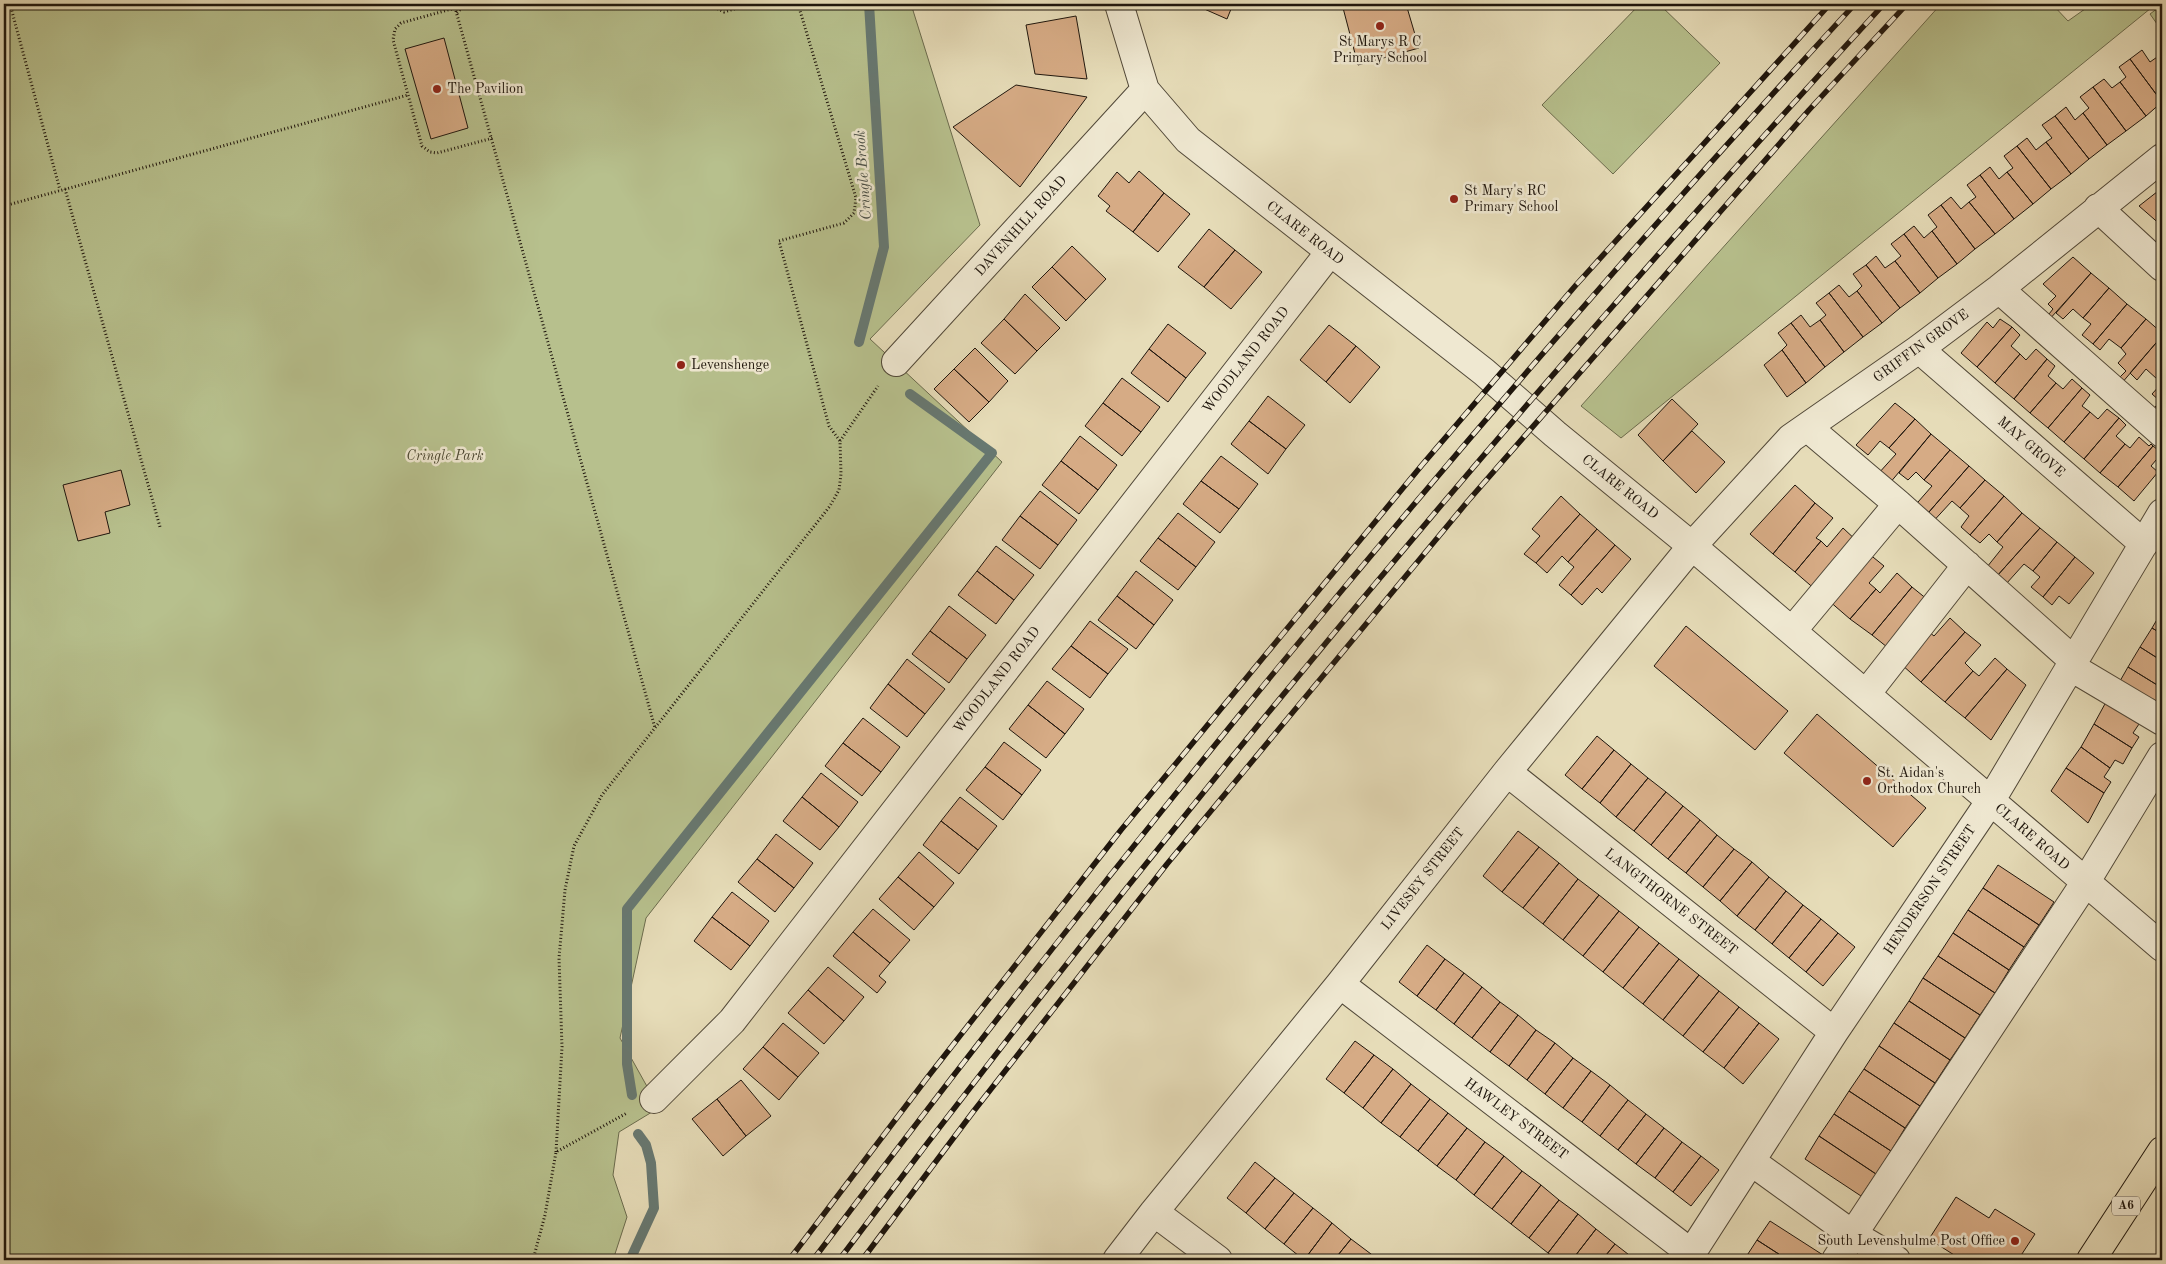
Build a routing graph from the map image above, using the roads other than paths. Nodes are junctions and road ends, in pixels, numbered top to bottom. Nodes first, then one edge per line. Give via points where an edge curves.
1 (1119, 4) edge
2 (1145, 90) junction
3 (2162, 158) edge
4 (2098, 208) junction
5 (1330, 252) junction
6 (2162, 267) edge
7 (1999, 289) junction
8 (1919, 349) junction
9 (896, 362) road end
10 (1807, 427) junction
11 (2162, 433) edge
12 (1898, 504) junction
13 (2162, 513) edge
14 (2144, 544) junction
15 (1692, 546) junction
16 (1967, 565) junction
17 (1792, 631) junction
18 (2072, 664) junction
19 (1866, 694) junction
20 (2162, 721) edge
21 (2162, 756) edge
22 (1507, 772) junction
23 (1991, 800) junction
24 (2085, 883) junction
25 (2162, 947) edge
26 (1340, 984) junction
27 (1834, 1032) junction
28 (654, 1099) road end
29 (2162, 1151) edge
30 (1752, 1162) junction
31 (1154, 1212) junction
32 (1852, 1234) junction
33 (1689, 1257) edge
34 (1117, 1260) edge
35 (1218, 1260) edge
36 (1836, 1260) edge
37 (1896, 1260) edge
38 (2091, 1260) edge

1 - 2 street, CLARE ROAD
2 - 5 street, CLARE ROAD via 1188,140
2 - 9 street, DAVENHILL ROAD
3 - 4 street, GRIFFIN GROVE
4 - 6 street
4 - 7 street, GRIFFIN GROVE
5 - 15 street, CLARE ROAD via 1484,372
5 - 28 street, WOODLAND ROAD via 732,1021
7 - 8 street, GRIFFIN GROVE
7 - 11 street
8 - 10 street, GRIFFIN GROVE
8 - 14 street, MAY GROVE
10 - 12 street
10 - 15 street, GRIFFIN GROVE via 1791,438
12 - 16 street
12 - 17 street
13 - 14 street, HENDERSON STREET
14 - 18 street, HENDERSON STREET
15 - 17 street, CLARE ROAD
15 - 22 street, LIVESEY STREET
16 - 18 street
16 - 19 street
17 - 19 street, CLARE ROAD
18 - 20 street
18 - 23 street, HENDERSON STREET
19 - 23 street, CLARE ROAD
21 - 24 street
22 - 26 street, LIVESEY STREET
22 - 27 street, LANGTHORNE STREET
23 - 24 street, CLARE ROAD
23 - 27 street, HENDERSON STREET
24 - 25 street, CLARE ROAD
24 - 32 street
26 - 31 street, LIVESEY STREET
26 - 33 street, HAWLEY STREET
27 - 30 street, HENDERSON STREET
29 - 38 highway, A6
30 - 32 street
30 - 33 street, HENDERSON STREET
31 - 34 street, LIVESEY STREET
31 - 35 street
32 - 36 street
32 - 37 street

